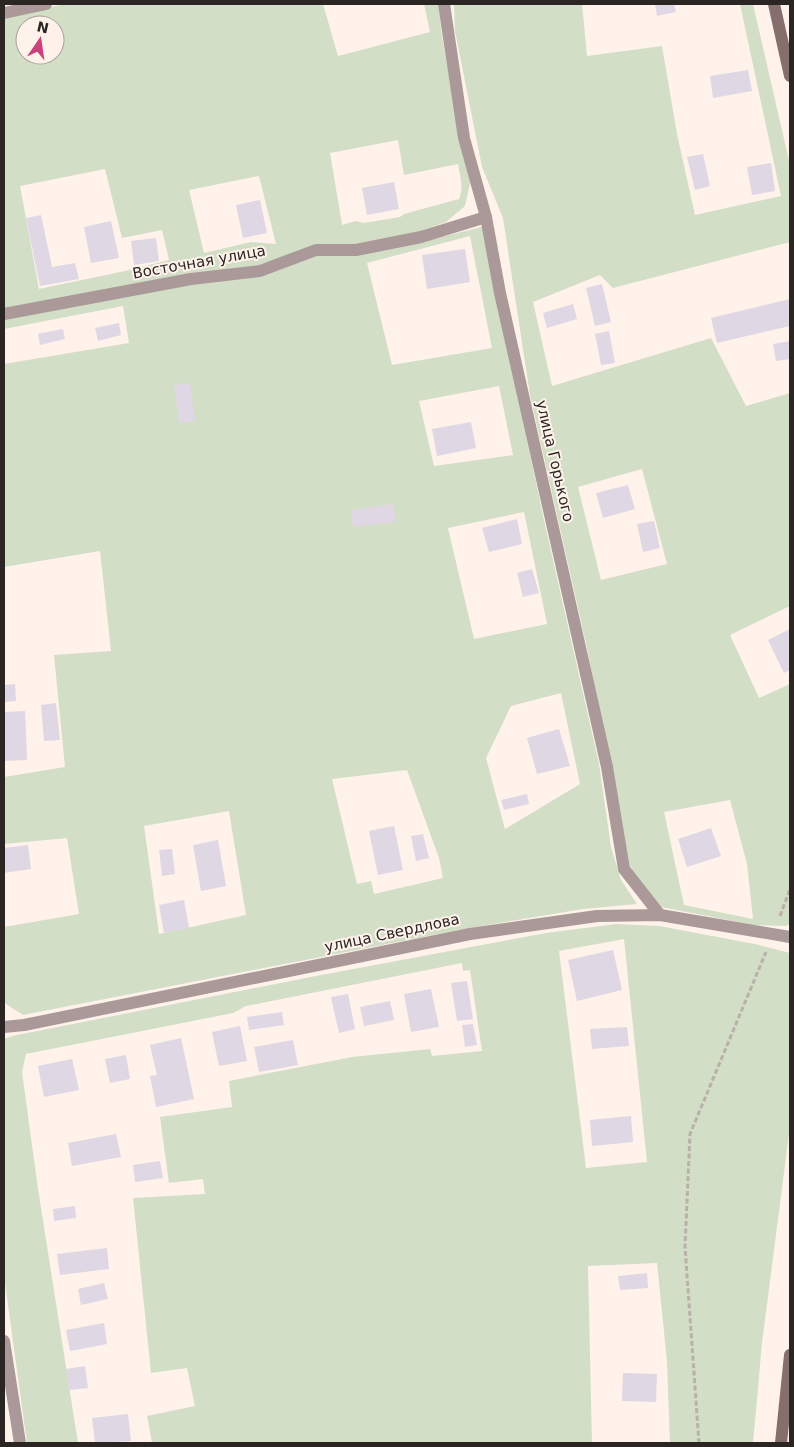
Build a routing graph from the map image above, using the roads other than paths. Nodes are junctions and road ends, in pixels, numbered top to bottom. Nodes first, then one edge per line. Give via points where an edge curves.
1 (46, 4) edge
2 (444, 4) edge
3 (774, 4) edge
4 (4, 13) edge
5 (790, 76) edge
6 (486, 217) junction
7 (4, 314) edge
8 (660, 915) junction
9 (790, 937) edge
10 (4, 1027) edge
11 (4, 1341) edge
12 (790, 1355) edge
13 (20, 1443) edge
14 (781, 1443) edge

1 - 4 street
2 - 6 street, улица Горького via 464,138
3 - 5 main road
6 - 7 street, Восточная улица via 421,238 356,250 316,250 260,271 191,278
6 - 8 street, улица Горького via 500,293 607,767 624,869
8 - 9 street, улица Свердлова
8 - 10 street, улица Свердлова via 598,916 470,934
11 - 13 street
12 - 14 main road

